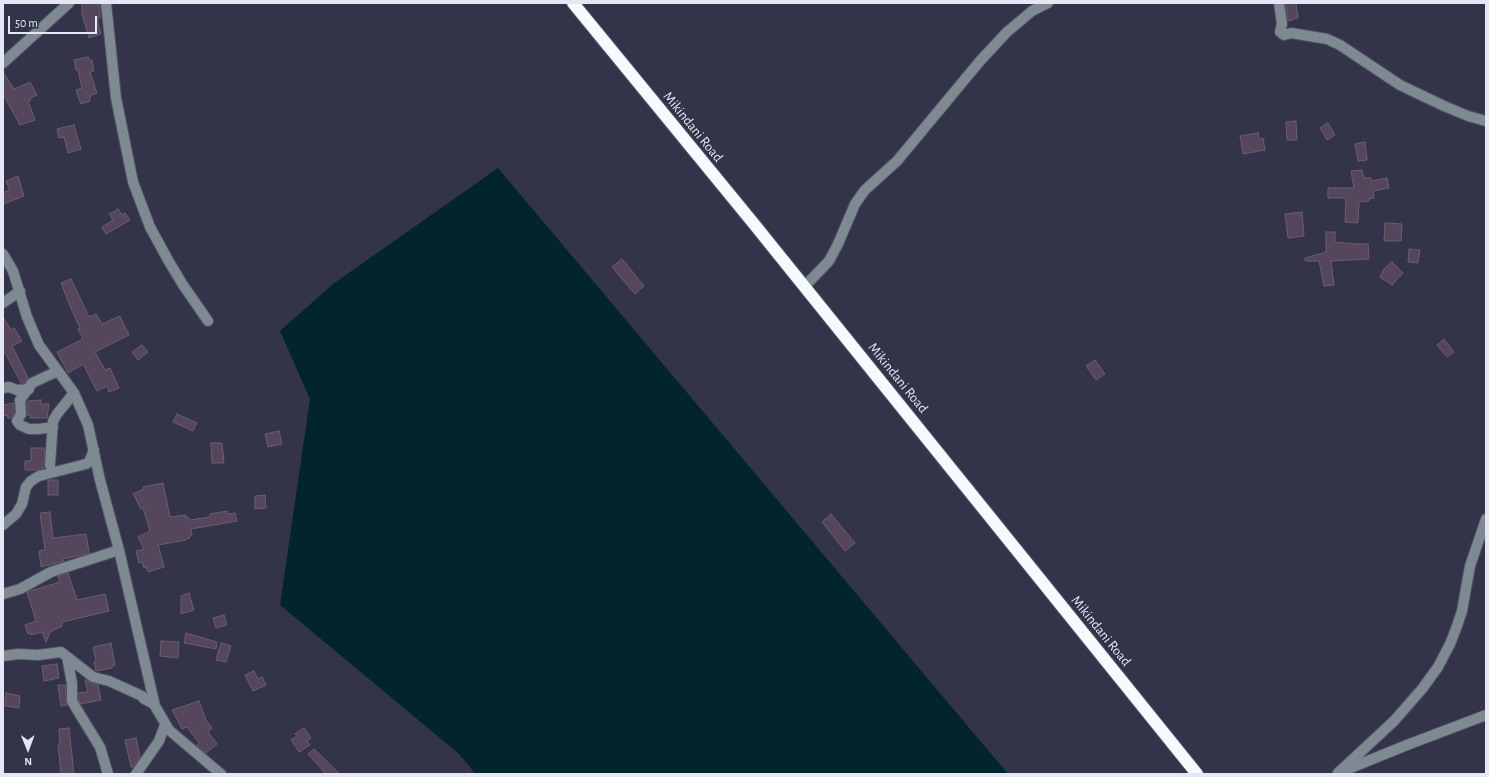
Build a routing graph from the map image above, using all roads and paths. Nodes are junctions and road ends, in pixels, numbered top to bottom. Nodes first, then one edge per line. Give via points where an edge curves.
1 (69, 3) edge
2 (106, 3) edge
3 (573, 3) edge
4 (1048, 3) edge
5 (1279, 3) edge
6 (3, 63) edge
7 (1486, 121) edge
8 (3, 254) edge
9 (804, 287) junction
10 (20, 292) junction
11 (3, 303) edge
12 (208, 321) dead end
13 (58, 371) junction
14 (3, 388) edge
15 (29, 389) junction
16 (74, 393) junction
17 (53, 427) junction
18 (94, 450) junction
19 (50, 465) dead end
20 (1486, 519) edge
21 (3, 526) edge
22 (119, 550) junction
23 (3, 594) edge
24 (3, 656) edge
25 (67, 657) junction
26 (154, 704) junction
27 (1486, 715) edge
28 (165, 725) junction
29 (108, 774) edge
30 (136, 774) edge
31 (221, 774) edge
32 (1197, 774) edge
33 (1337, 774) edge

1 - 6 street
2 - 12 street via 116,98 133,182 150,227 183,285
3 - 9 highway, Mikindani Road
4 - 9 street via 1032,11 1007,32 897,161 865,190 855,204 829,262
5 - 7 street via 1282,24 1280,32 1326,38 1400,85 1444,106
8 - 10 street via 13,271
9 - 32 highway, Mikindani Road
10 - 11 street
10 - 13 street via 39,345
13 - 15 street via 32,383
13 - 16 street
14 - 15 street
15 - 17 street via 20,400 21,414 18,423 29,429
16 - 17 street via 57,414
16 - 18 street via 88,425
17 - 19 street
18 - 21 street via 86,464 39,476 31,481 26,487 22,504 16,514
18 - 22 street
20 - 33 street via 1470,566 1462,611 1438,667 1394,720
22 - 23 street via 51,572 20,589
22 - 26 street
24 - 25 street via 38,655 60,651
25 - 26 street via 94,677 109,681
25 - 29 street via 72,683 72,701 100,748
26 - 28 street
27 - 33 street
28 - 30 street via 160,741
28 - 31 street

